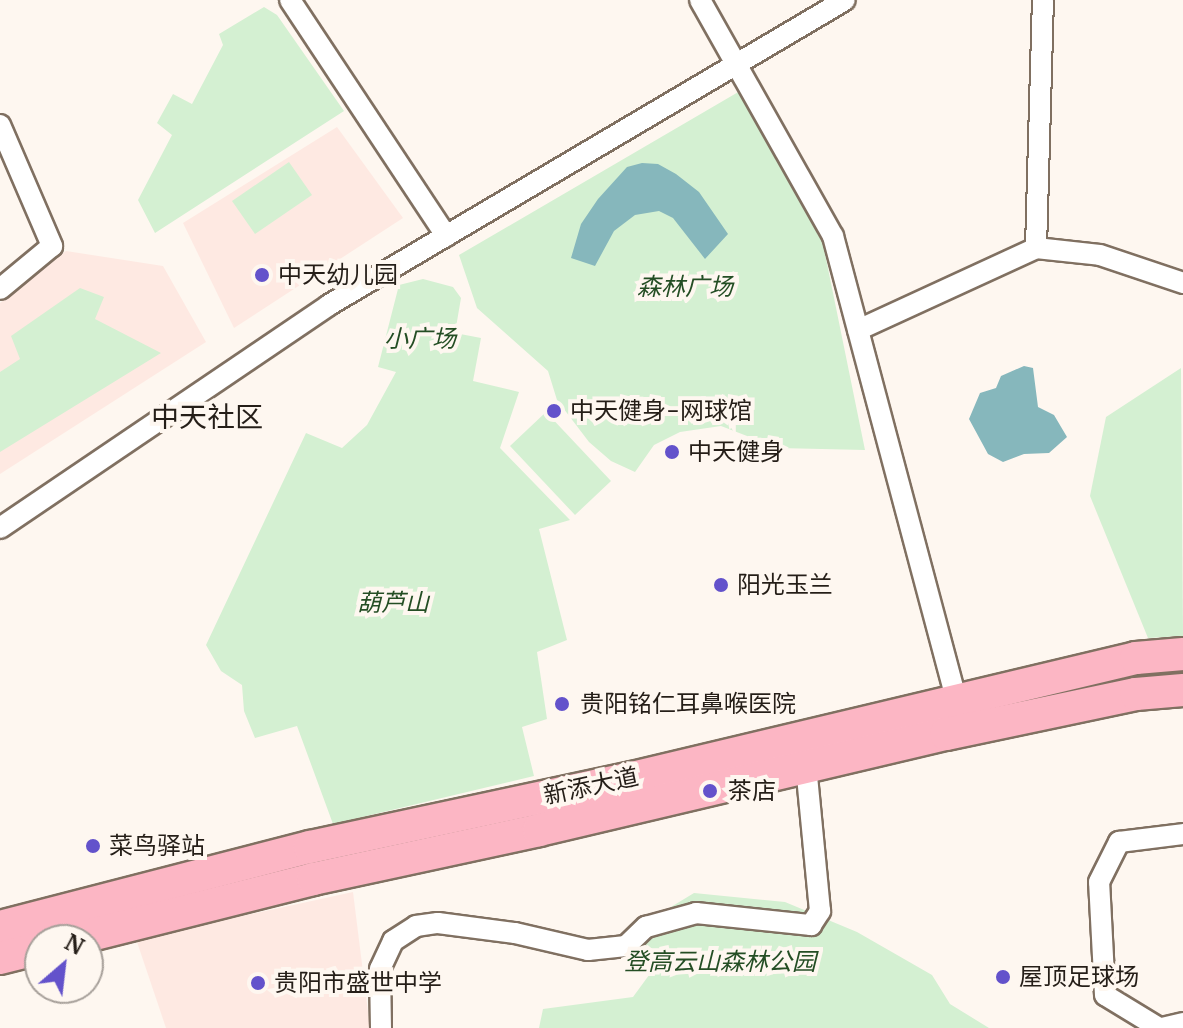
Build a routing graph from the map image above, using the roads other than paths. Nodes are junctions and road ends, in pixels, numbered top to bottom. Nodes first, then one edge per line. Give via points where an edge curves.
1 (290, 0) edge
2 (700, 0) edge
3 (845, 0) edge
4 (1043, 0) edge
5 (736, 65) junction
6 (0, 125) edge
7 (446, 236) junction
8 (1036, 248) junction
9 (1183, 283) edge
10 (0, 289) edge
11 (858, 330) junction
12 (0, 528) edge
13 (1183, 654) edge
14 (1183, 690) edge
15 (956, 699) junction
16 (965, 730) junction
17 (806, 766) junction
18 (1183, 834) edge
19 (0, 927) edge
20 (104, 932) edge
21 (24, 952) edge
22 (0, 958) edge
23 (1183, 1023) edge
24 (381, 1028) edge
25 (1161, 1028) edge

1 - 7 street
2 - 5 street
3 - 5 street
4 - 8 street
5 - 7 street
5 - 11 street via 833,236
6 - 10 street via 52,246
7 - 12 street via 329,305
8 - 9 street via 1100,255
8 - 11 street
11 - 15 street
13 - 15 main road, 新添大道 via 1136,658
14 - 16 main road, 新添大道 via 1136,694
15 - 16 street
15 - 19 main road, 新添大道 via 632,778 310,847
16 - 17 main road, 新添大道
17 - 20 main road, 新添大道
17 - 24 street via 820,911 811,925 696,913 646,927 626,946 588,950 454,925 416,926 393,941 380,969
18 - 25 street via 1119,842 1099,882 1105,995
21 - 22 main road
23 - 25 street

